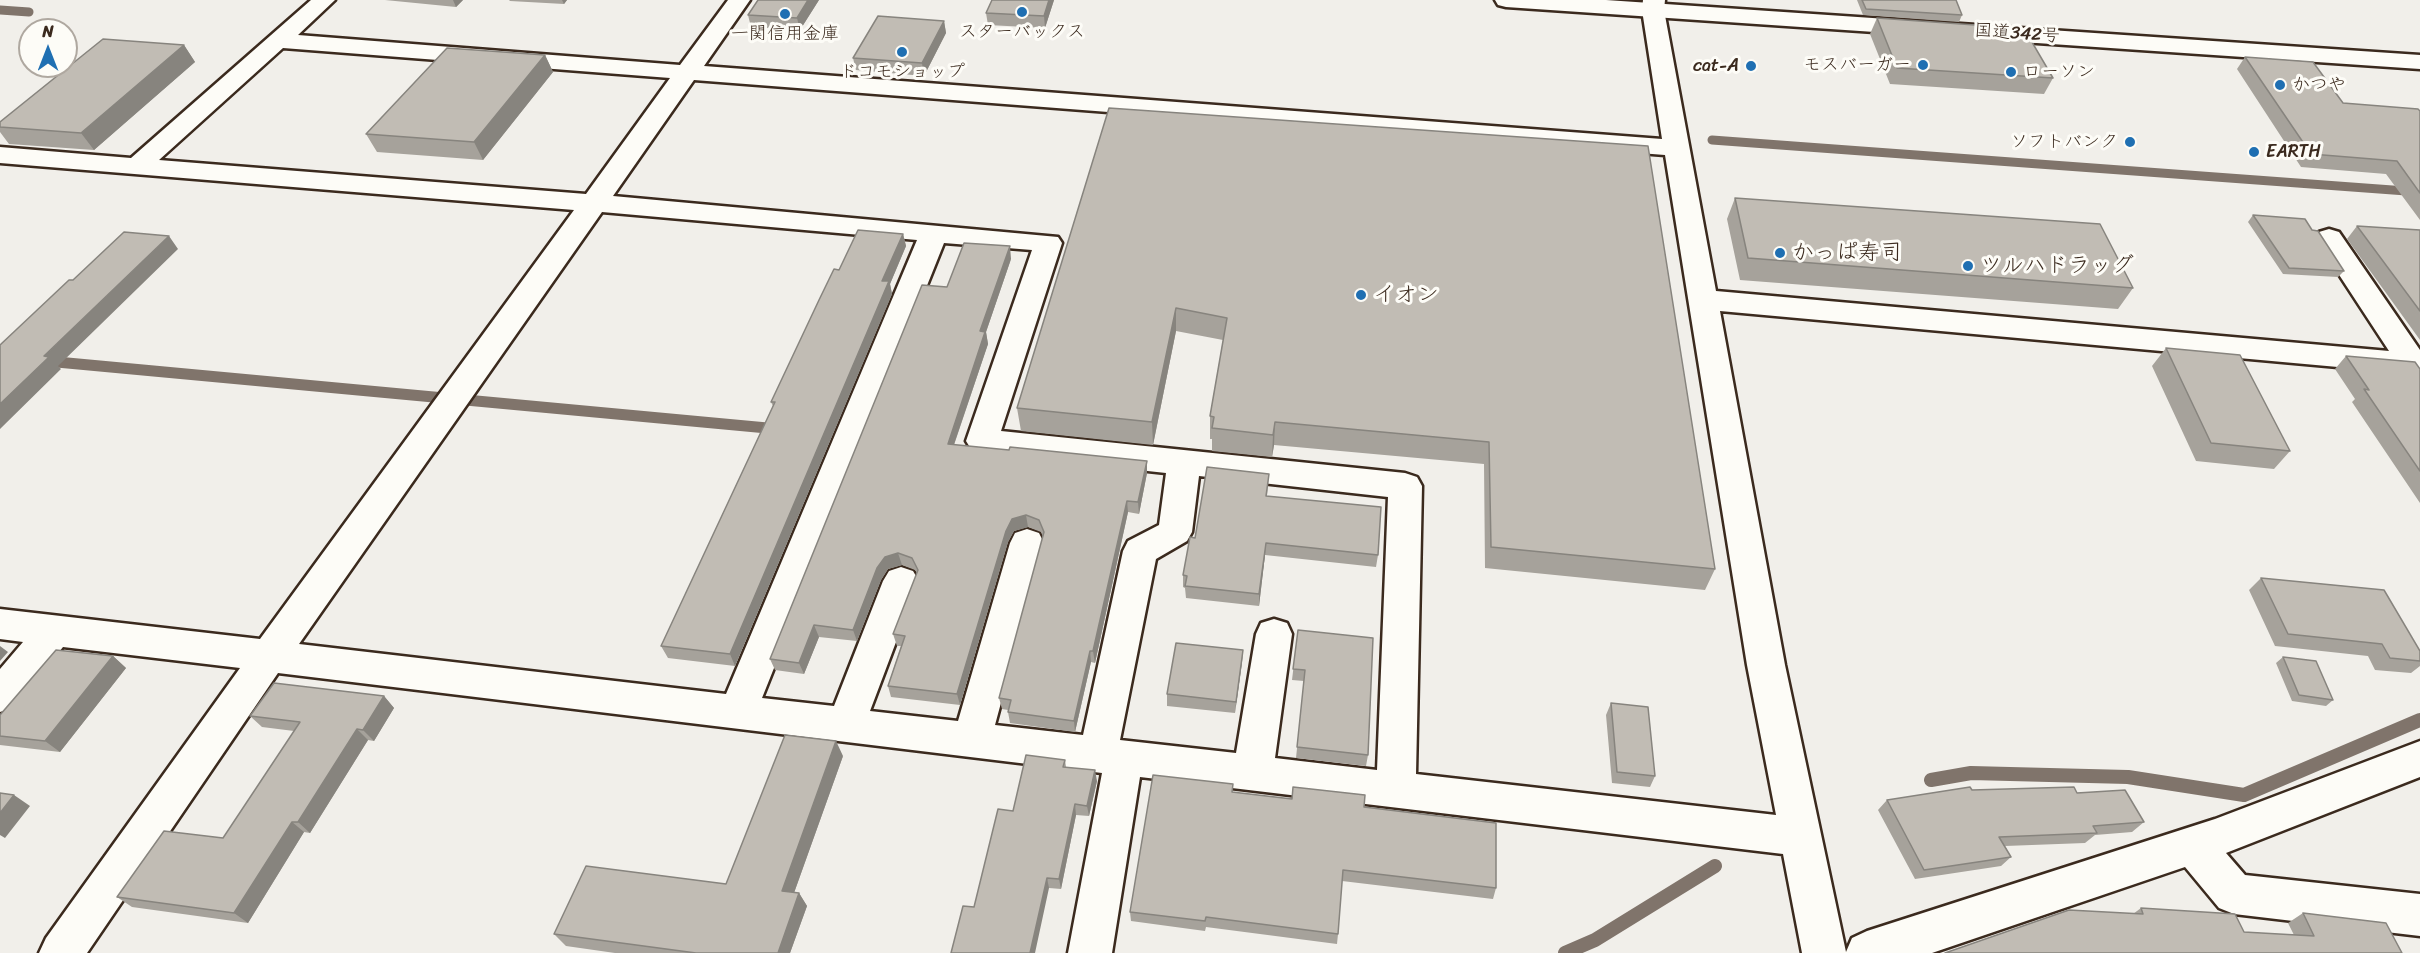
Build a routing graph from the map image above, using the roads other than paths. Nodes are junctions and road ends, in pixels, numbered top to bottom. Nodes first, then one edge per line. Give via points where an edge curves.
1 (324, 0) edge
2 (739, 0) edge
3 (1506, 0) edge
4 (1792, 0) edge
5 (1653, 5) edge
6 (279, 41) junction
7 (2420, 42) edge
8 (2420, 62) edge
9 (688, 72) junction
10 (1676, 148) junction
11 (0, 156) edge
12 (137, 166) junction
13 (593, 203) junction
14 (934, 233) junction
15 (2329, 238) dead end
16 (1704, 300) junction
17 (2418, 366) edge
18 (1184, 463) junction
19 (1027, 543) dead end
20 (901, 581) dead end
21 (0, 624) edge
22 (55, 630) junction
23 (1274, 634) dead end
24 (270, 655) junction
25 (0, 696) edge
26 (738, 711) junction
27 (846, 724) junction
28 (972, 740) junction
29 (1111, 756) junction
30 (2420, 759) edge
31 (1253, 773) junction
32 (1396, 790) junction
33 (1801, 837) junction
34 (2193, 845) junction
35 (2420, 915) edge
36 (61, 953) edge
37 (1090, 953) edge
38 (1824, 953) edge
39 (1867, 953) edge

1 - 6 main road
2 - 9 main road
3 - 5 main road, 国道342号
4 - 7 main road, 国道342号
5 - 8 main road, 国道342号
5 - 10 main road
6 - 9 main road
6 - 12 main road
9 - 10 main road
9 - 13 main road
10 - 16 main road
11 - 12 main road
12 - 13 main road
13 - 14 main road
13 - 24 main road
14 - 18 main road via 1048,243 982,441
14 - 26 main road
15 - 17 main road
16 - 17 main road
16 - 33 main road via 1766,665
18 - 29 main road via 1175,532 1140,552
18 - 32 main road via 1405,486
19 - 28 main road
20 - 27 main road
21 - 22 main road
22 - 24 main road
22 - 25 main road
23 - 31 main road
24 - 26 main road
24 - 36 main road
26 - 27 main road
27 - 28 main road
28 - 29 main road
29 - 31 main road
29 - 37 main road
30 - 34 main road
31 - 32 main road
32 - 33 main road
33 - 38 main road
34 - 35 main road via 2234,894
34 - 39 main road

